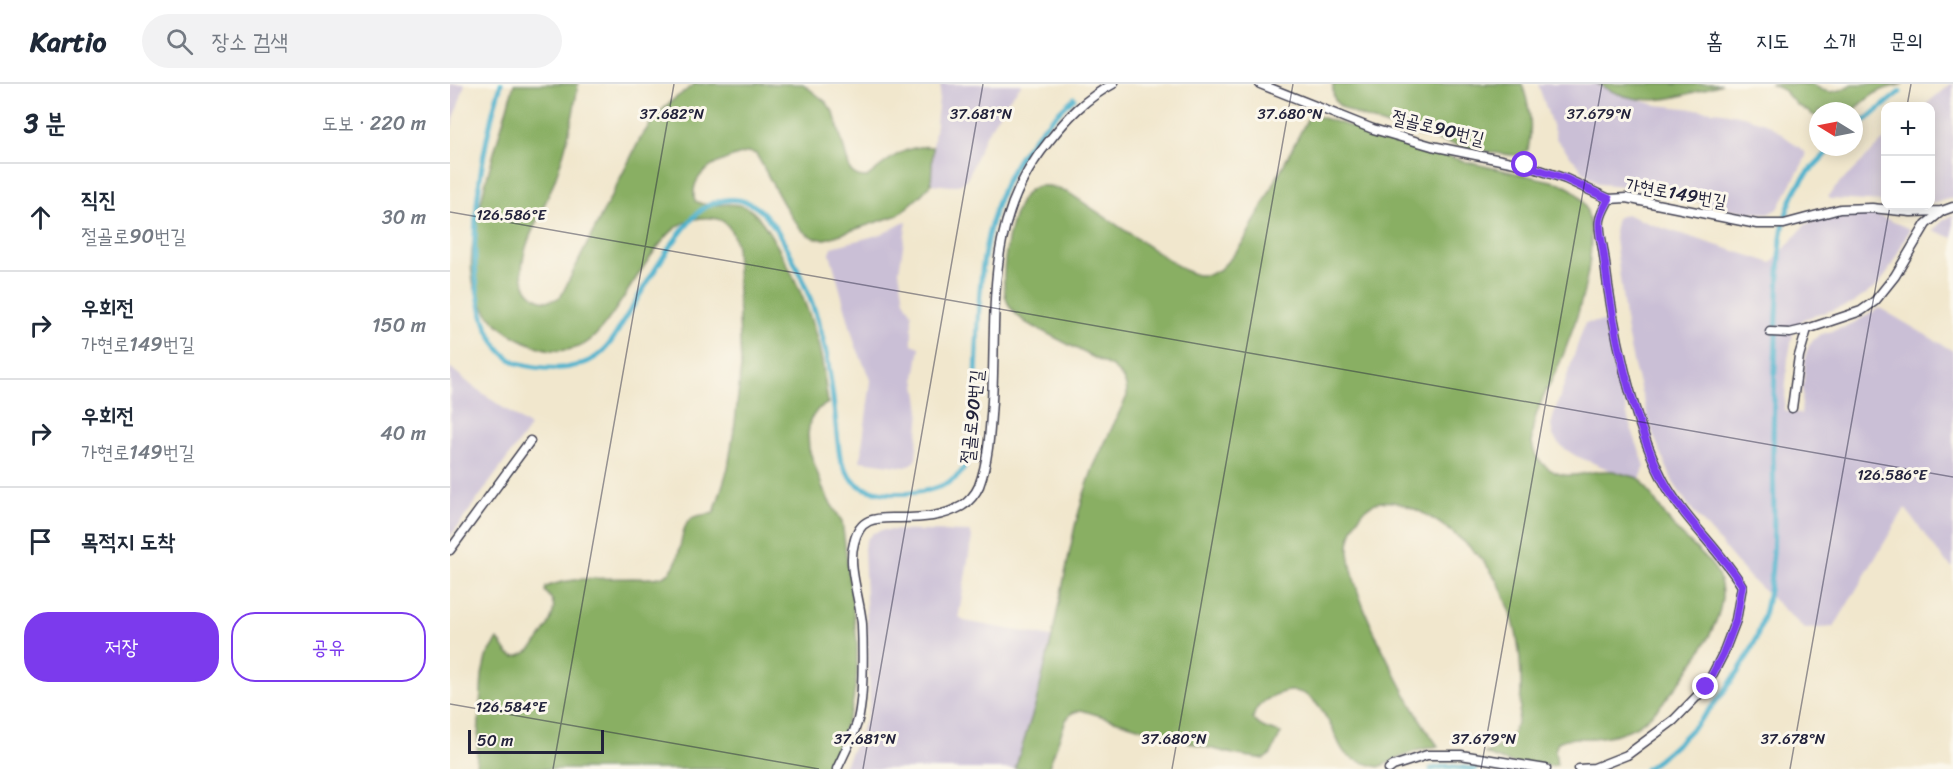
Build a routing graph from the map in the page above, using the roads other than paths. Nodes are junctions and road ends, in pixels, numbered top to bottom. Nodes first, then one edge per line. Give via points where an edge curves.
1 (1113, 84) edge
2 (1260, 84) edge
3 (1609, 199) junction
4 (1953, 207) edge
5 (1942, 211) junction
6 (1807, 329) junction
7 (1770, 332) dead end
8 (1792, 408) dead end
9 (530, 441) dead end
10 (450, 550) edge
11 (837, 769) edge
12 (1389, 769) edge
13 (1546, 769) edge
14 (1579, 769) edge

1 - 11 lane, 절골로90번길 via 1093,94 1037,154 1017,189 1001,236 990,431 986,466 978,489 966,503 950,512 868,521 859,529 853,545 853,563 862,623 862,688 858,721
2 - 3 lane, 절골로90번길 via 1373,129 1525,165
3 - 5 lane, 가현로149번길 via 1626,198 1757,224 1784,224 1840,209
3 - 14 lane, 가현로149번길 via 1599,220 1608,291 1646,439 1664,481 1691,523 1729,564 1742,585 1736,620 1706,687 1674,720 1627,755 1594,768
4 - 5 lane, 가현로149번길
5 - 6 lane via 1926,224 1875,301 1861,311
6 - 7 lane
6 - 8 lane
9 - 10 lane
12 - 13 lane via 1427,755 1461,755

